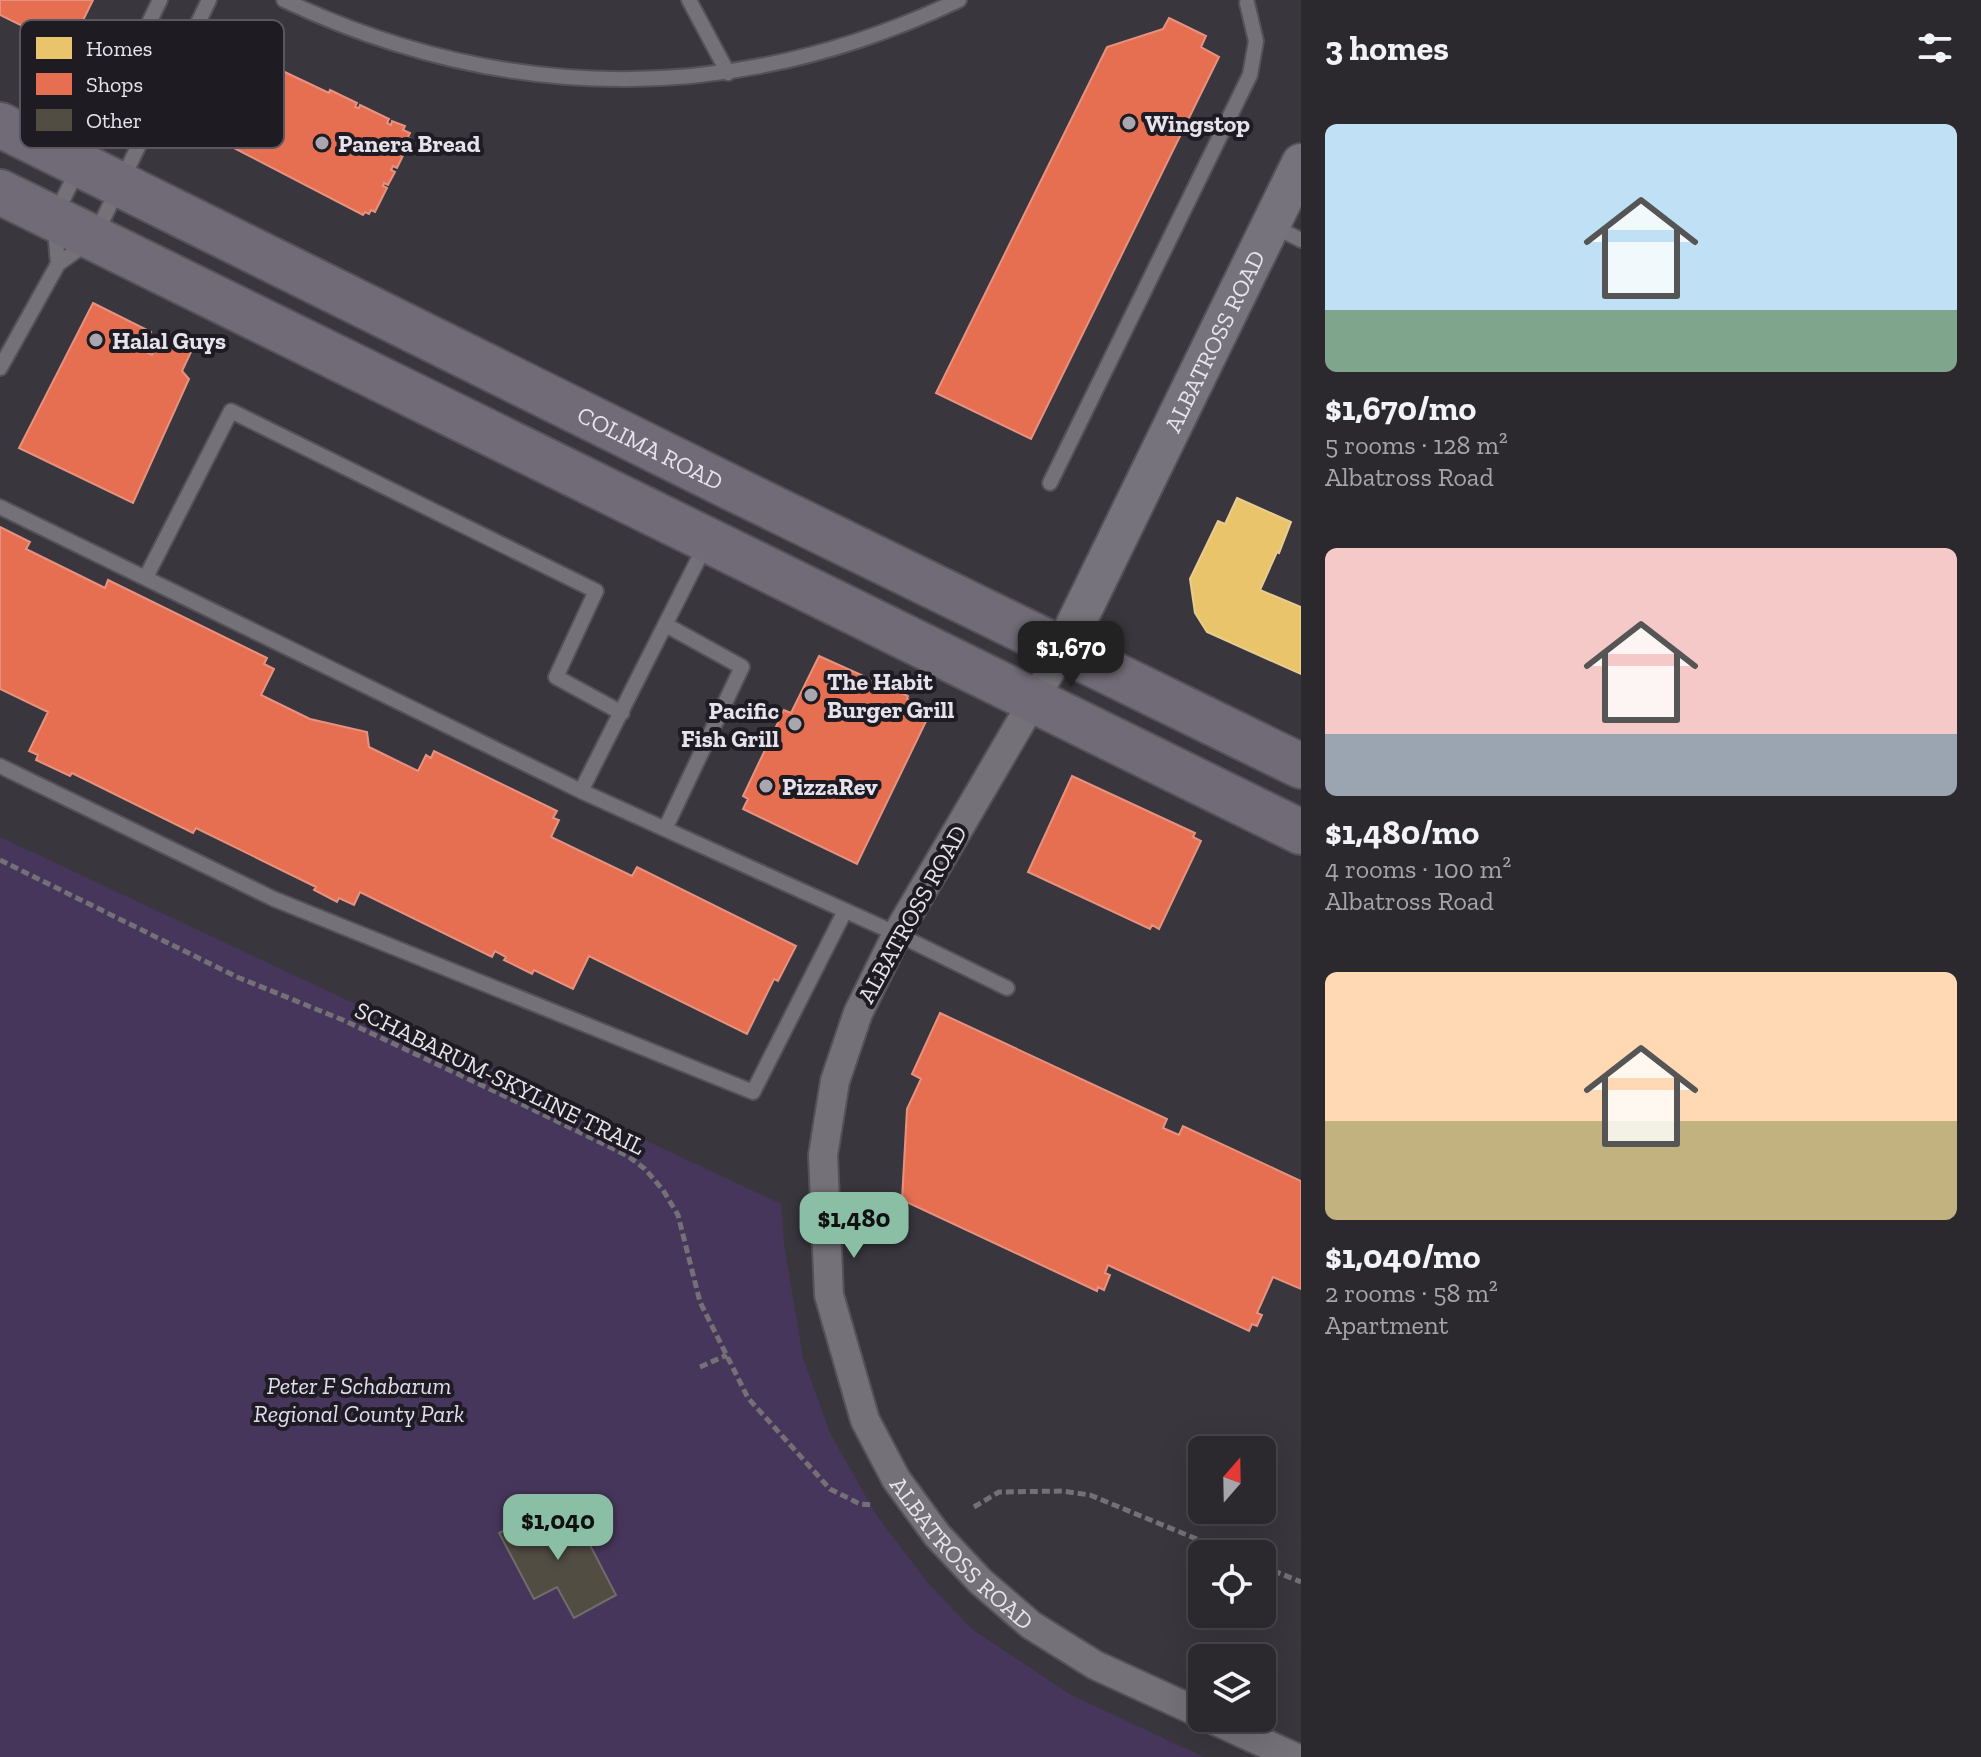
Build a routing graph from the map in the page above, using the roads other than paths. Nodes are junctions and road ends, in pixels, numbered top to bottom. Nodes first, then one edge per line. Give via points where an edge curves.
1 (160, 0) edge
2 (209, 0) edge
3 (284, 0) edge
4 (689, 0) edge
5 (959, 0) edge
6 (1247, 3) dead end
7 (150, 20) edge
8 (199, 20) edge
9 (728, 73) junction
10 (0, 125) edge
11 (20, 135) edge
12 (48, 148) edge
13 (89, 148) edge
14 (137, 148) edge
15 (1301, 163) edge
16 (81, 164) junction
17 (120, 184) junction
18 (0, 192) edge
19 (54, 218) junction
20 (1286, 232) edge
21 (94, 238) junction
22 (58, 264) junction
23 (0, 368) edge
24 (1050, 483) dead end
25 (0, 507) edge
26 (708, 541) junction
27 (146, 577) junction
28 (666, 625) junction
29 (1063, 650) junction
30 (1033, 702) junction
31 (622, 713) junction
32 (0, 766) edge
33 (1301, 766) edge
34 (581, 791) junction
35 (665, 829) junction
36 (1301, 832) edge
37 (845, 911) junction
38 (897, 934) junction
39 (1007, 988) dead end
40 (1188, 1708) edge
41 (1240, 1732) edge
42 (1294, 1757) edge

1 - 7 lane
2 - 8 lane
3 - 9 lane via 368,36 505,72 646,80
4 - 9 lane
5 - 9 lane via 798,59
6 - 24 lane via 1256,41 1250,75
10 - 11 main road, COLIMA ROAD
12 - 16 main road, COLIMA ROAD
13 - 16 lane
14 - 17 lane
15 - 20 street, ALBATROSS ROAD
16 - 17 main road, COLIMA ROAD
16 - 19 lane
17 - 21 lane
17 - 29 main road, COLIMA ROAD
18 - 19 main road
19 - 21 main road
19 - 22 lane
20 - 29 street, ALBATROSS ROAD
21 - 22 lane
21 - 26 main road
22 - 23 lane
25 - 27 lane
26 - 28 lane
26 - 30 main road
27 - 31 lane via 231,411 596,591 556,677
27 - 34 lane
28 - 31 lane
28 - 35 lane via 742,667
29 - 30 street, ALBATROSS ROAD
29 - 33 main road, COLIMA ROAD
30 - 36 main road
30 - 38 street, ALBATROSS ROAD
31 - 34 lane
32 - 37 lane via 274,899 753,1092
34 - 35 lane
35 - 37 lane
37 - 38 lane
38 - 39 lane
38 - 40 street, ALBATROSS ROAD via 858,1013 835,1081 823,1155 829,1295 865,1420 896,1479 980,1581 1031,1625 1095,1665
41 - 42 street

